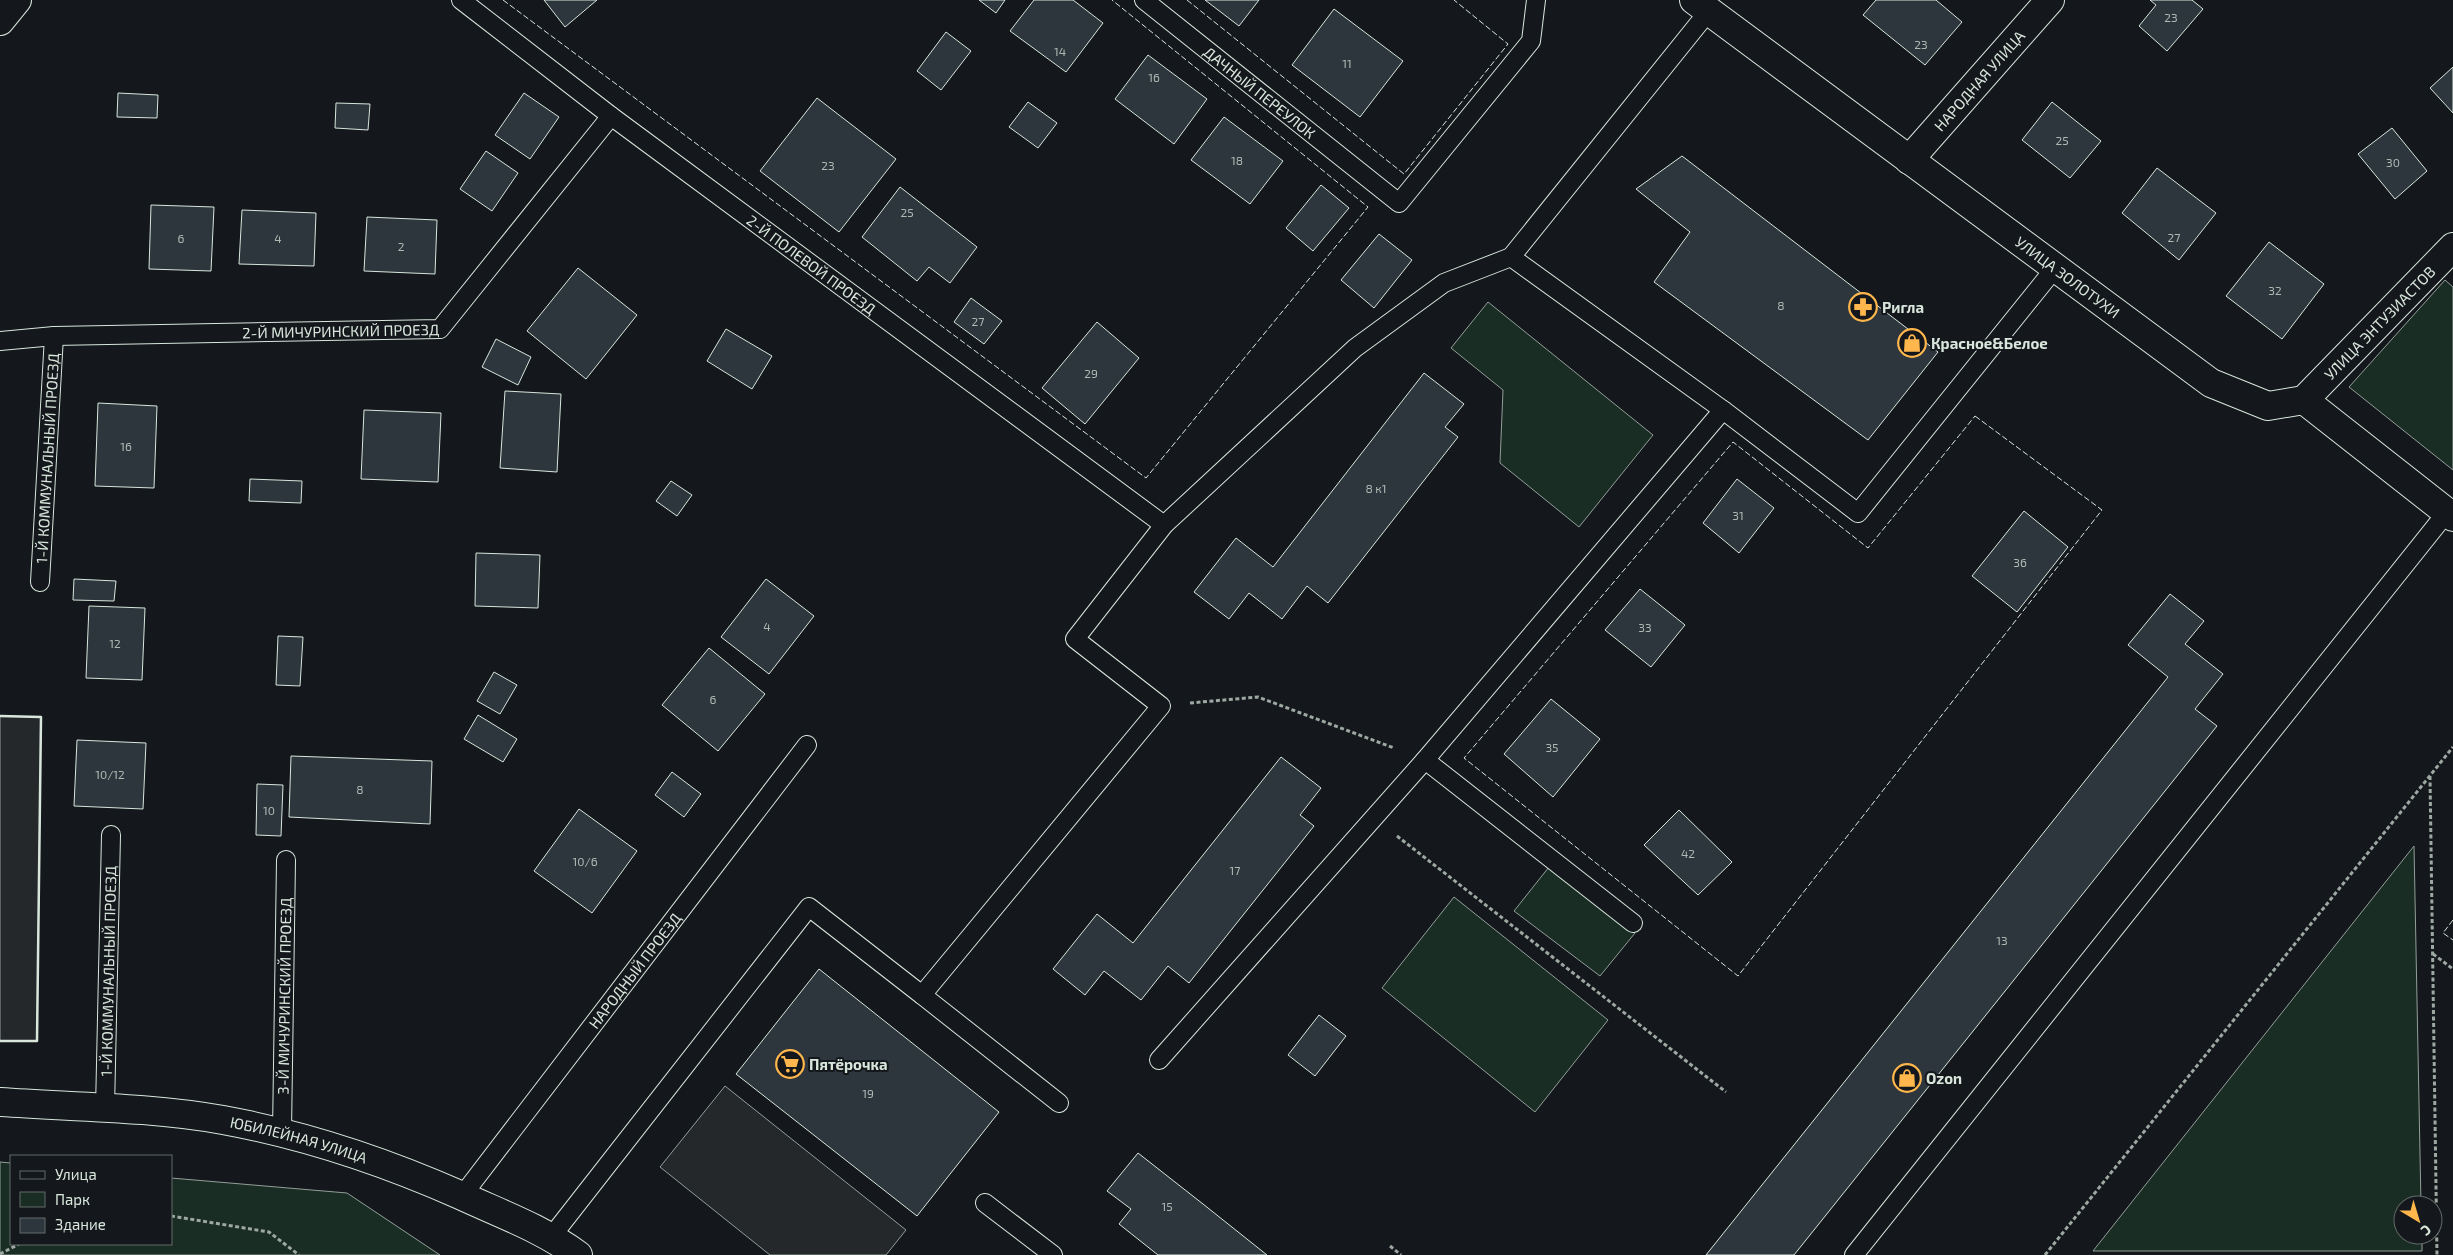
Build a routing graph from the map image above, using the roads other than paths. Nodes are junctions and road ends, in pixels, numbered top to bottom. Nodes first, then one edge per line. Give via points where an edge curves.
1 (17, 0) edge
2 (461, 0) edge
3 (1144, 0) edge
4 (1536, 0) edge
5 (2050, 0) edge
6 (1701, 6) edge
7 (0, 21) edge
8 (611, 116) junction
9 (1909, 160) junction
10 (2453, 247) edge
11 (1511, 257) junction
12 (2056, 268) junction
13 (54, 336) junction
14 (0, 340) edge
15 (2304, 400) junction
16 (1723, 410) junction
17 (2450, 515) edge
18 (1164, 525) junction
19 (40, 582) dead end
20 (807, 745) dead end
21 (1426, 760) junction
22 (111, 835) dead end
23 (286, 860) dead end
24 (1633, 924) dead end
25 (922, 995) junction
26 (1159, 1060) dead end
27 (0, 1102) edge
28 (1059, 1103) dead end
29 (105, 1109) junction
30 (282, 1132) junction
31 (462, 1196) junction
32 (985, 1203) dead end
33 (552, 1236) junction
34 (578, 1255) edge
35 (1053, 1255) edge
36 (1854, 1255) edge

1 - 7 street
2 - 8 lane, 2-Й ПОЛЕВОЙ ПРОЕЗД
3 - 4 lane, ДАЧНЫЙ ПЕРЕУЛОК via 1400,203 1532,42
5 - 9 street, НАРОДНАЯ УЛИЦА
6 - 9 street, УЛИЦА ЗОЛОТУХИ
6 - 11 lane
8 - 13 lane, 2-Й МИЧУРИНСКИЙ ПРОЕЗД via 440,329
8 - 18 lane, 2-Й ПОЛЕВОЙ ПРОЕЗД
9 - 12 street, УЛИЦА ЗОЛОТУХИ
10 - 15 street, УЛИЦА ЭНТУЗИАСТОВ
11 - 16 lane
11 - 18 lane via 1444,283 1355,348
12 - 15 street, УЛИЦА ЗОЛОТУХИ via 2212,383 2268,406
12 - 16 lane via 1858,514
13 - 14 lane, 2-Й МИЧУРИНСКИЙ ПРОЕЗД
13 - 19 lane, 1-Й КОММУНАЛЬНЫЙ ПРОЕЗД
15 - 17 street
16 - 21 lane
17 - 36 lane
18 - 25 lane via 1075,639 1161,706
20 - 31 lane, НАРОДНЫЙ ПРОЕЗД
21 - 24 lane
21 - 26 lane
22 - 29 lane, 1-Й КОММУНАЛЬНЫЙ ПРОЕЗД
23 - 30 lane, 3-Й МИЧУРИНСКИЙ ПРОЕЗД
25 - 28 lane
25 - 33 lane via 809,907
27 - 29 street, ЮБИЛЕЙНАЯ УЛИЦА
29 - 30 street, ЮБИЛЕЙНАЯ УЛИЦА via 221,1120
30 - 31 street, ЮБИЛЕЙНАЯ УЛИЦА via 352,1152 422,1177
31 - 33 street, ЮБИЛЕЙНАЯ УЛИЦА
32 - 35 lane
33 - 34 street, ЮБИЛЕЙНАЯ УЛИЦА

